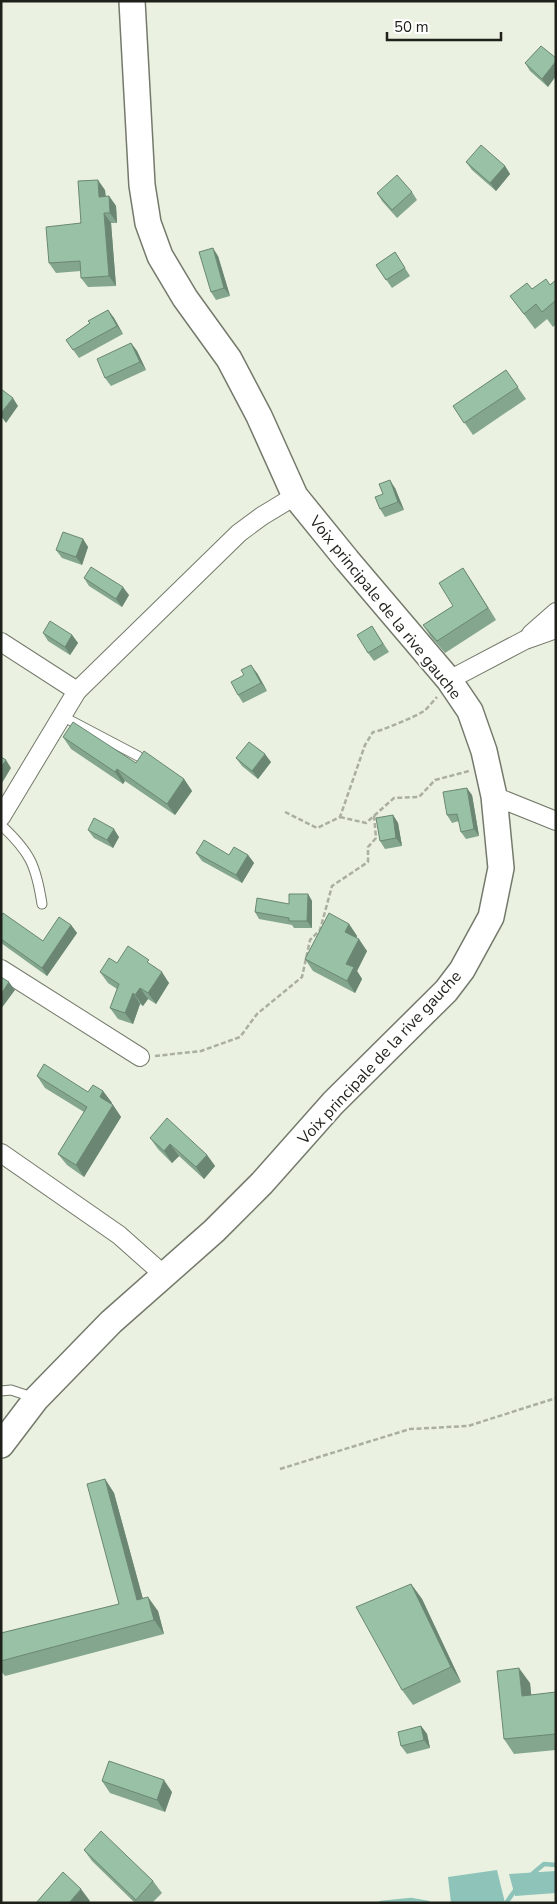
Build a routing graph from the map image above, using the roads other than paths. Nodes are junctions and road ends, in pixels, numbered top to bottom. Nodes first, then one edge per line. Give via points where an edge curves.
1 (132, 1) edge
2 (296, 496) junction
3 (556, 612) edge
4 (556, 629) edge
5 (525, 640) junction
6 (1, 642) edge
7 (449, 680) junction
8 (77, 691) junction
9 (62, 716) junction
10 (138, 756) edge
11 (494, 796) junction
12 (1, 817) edge
13 (556, 821) edge
14 (1, 825) edge
15 (42, 904) dead end
16 (1, 970) edge
17 (140, 1057) road end
18 (1, 1153) edge
19 (164, 1275) junction
20 (1, 1391) edge
21 (36, 1399) junction
22 (1, 1445) edge

1 - 2 street, Voix principale de la rive gauche via 142,185 148,223 160,256 185,298 229,359
2 - 7 street, Voix principale de la rive gauche
2 - 8 street via 240,533
3 - 5 street
4 - 5 street
5 - 7 street
6 - 8 street
7 - 11 street, Voix principale de la rive gauche via 470,711 484,751
8 - 9 street
9 - 10 lane
9 - 12 street
11 - 13 street
11 - 19 street, Voix principale de la rive gauche via 501,868 491,917 462,970 446,991 332,1102 262,1183
14 - 15 lane via 22,845 38,873
16 - 17 street
18 - 19 street via 120,1235
19 - 21 street, Voix principale de la rive gauche via 111,1322
20 - 21 lane via 12,1390
21 - 22 street, Voix principale de la rive gauche

